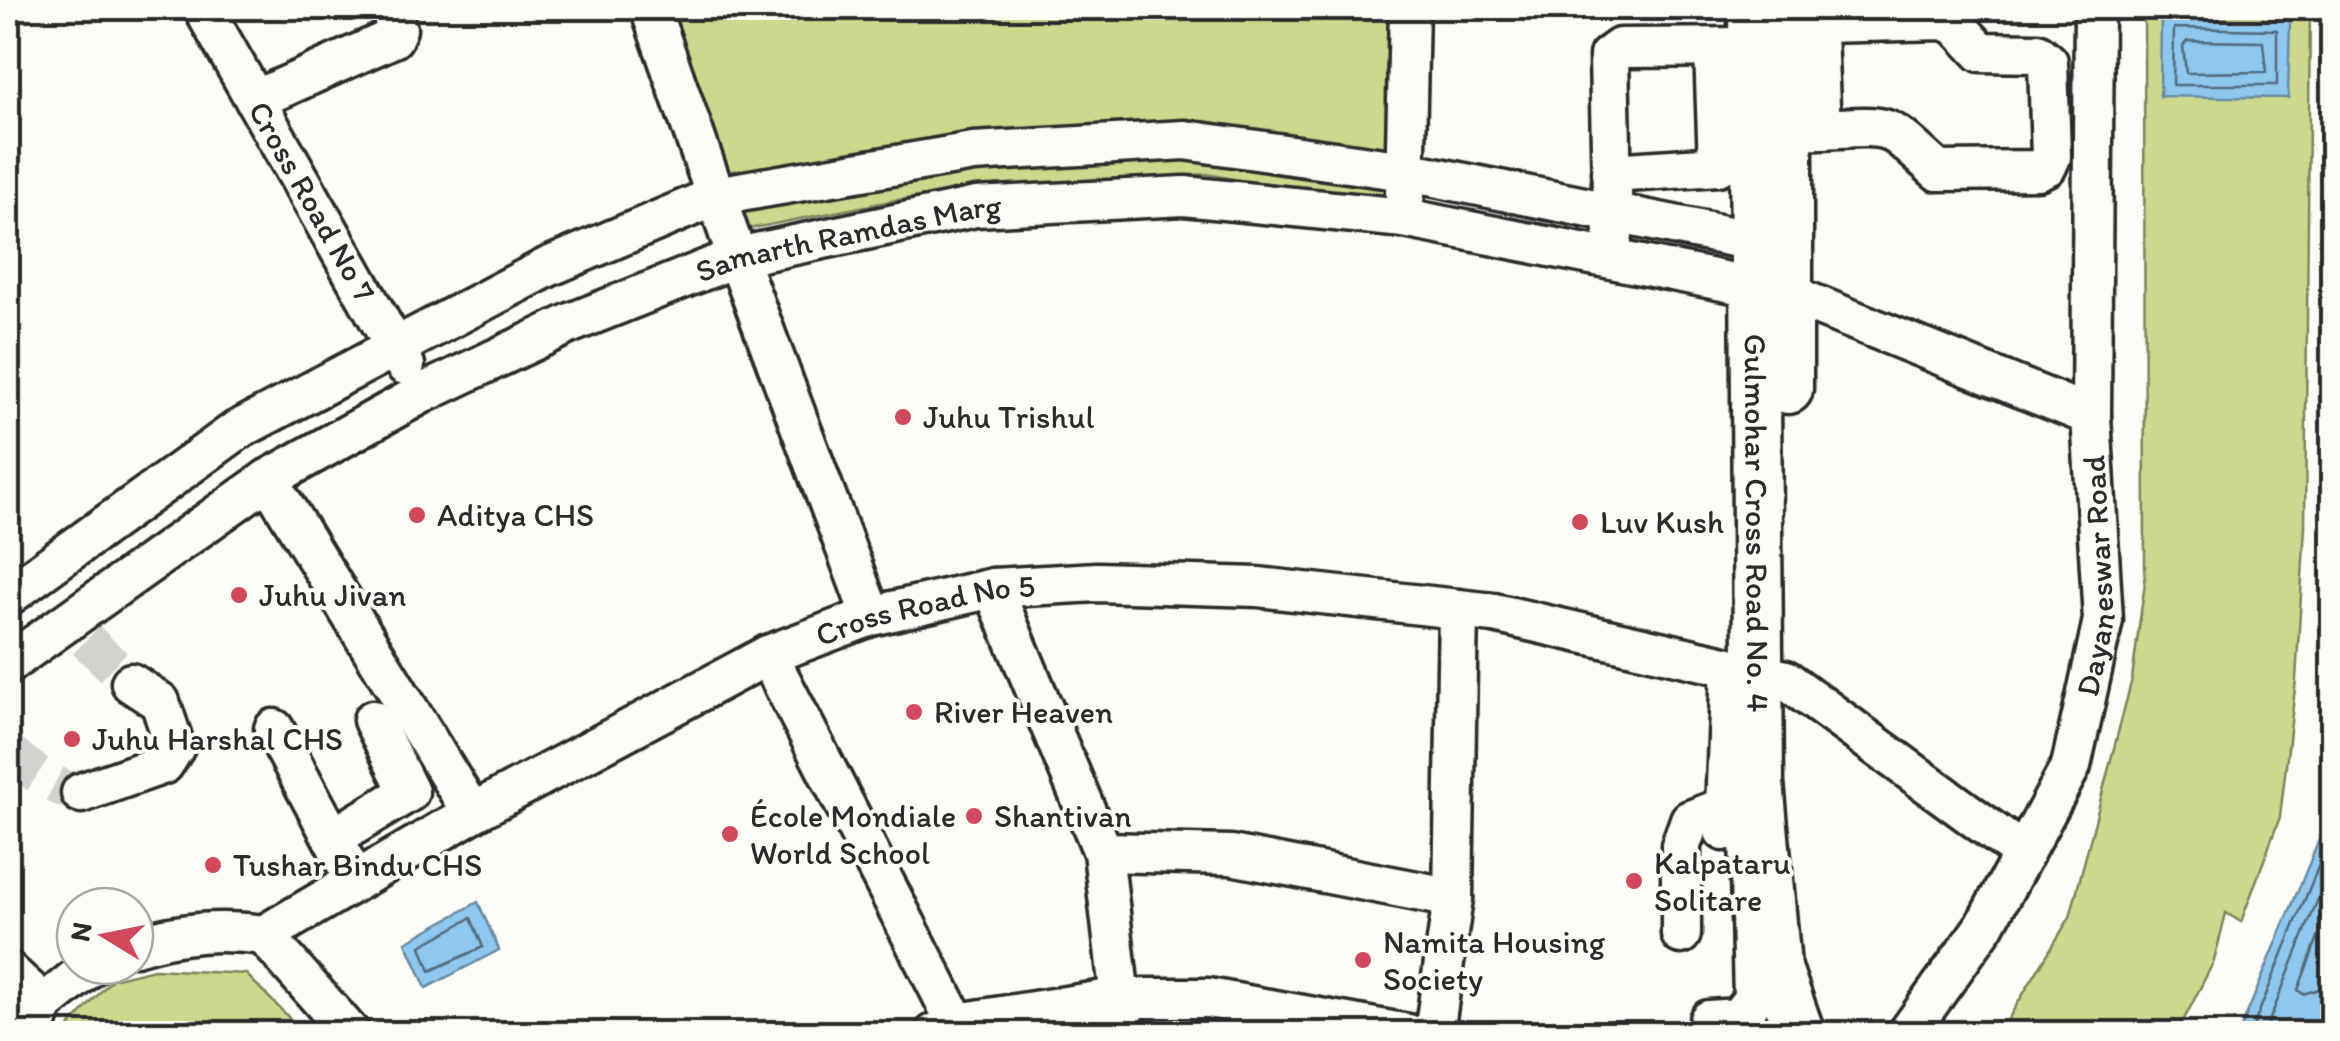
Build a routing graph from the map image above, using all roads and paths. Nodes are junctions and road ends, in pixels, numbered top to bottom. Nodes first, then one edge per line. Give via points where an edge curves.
1 (203, 8) edge
2 (390, 8) edge
3 (650, 8) edge
4 (1410, 8) edge
5 (1788, 8) edge
6 (2094, 8) edge
7 (1740, 34) edge
8 (255, 100) junction
9 (1804, 130) junction
10 (1405, 170) junction
11 (1611, 173) junction
12 (716, 196) junction
13 (1613, 212) junction
14 (1404, 218) junction
15 (737, 257) junction
16 (1614, 259) junction
17 (1772, 268) junction
18 (394, 345) junction
19 (421, 394) junction
20 (2091, 416) junction
21 (268, 478) junction
22 (993, 588) junction
23 (12, 593) edge
24 (1458, 609) junction
25 (872, 616) junction
26 (51, 646) edge
27 (768, 655) junction
28 (1757, 674) junction
29 (126, 685) tunnel mouth
30 (376, 718) dead end
31 (274, 729) dead end
32 (82, 793) tunnel mouth
33 (472, 813) junction
34 (1724, 822) junction
35 (333, 838) junction
36 (1103, 852) junction
37 (2024, 854) junction
38 (355, 880) junction
39 (1452, 898) junction
40 (1681, 934) dead end
41 (264, 935) junction
42 (155, 940) edge
43 (8, 972) edge
44 (71, 986) edge
45 (1776, 1009) edge
46 (1120, 1016) edge
47 (39, 1018) edge
48 (1709, 1020) dead end
49 (1283, 1022) edge
50 (951, 1030) edge
51 (351, 1034) edge
52 (1408, 1034) edge
53 (1434, 1034) edge
54 (1828, 1034) edge
55 (1907, 1034) edge

1 - 8 street, Cross Road No 7
2 - 8 street via 393,38
3 - 12 street
4 - 10 street
5 - 9 street, Gulmohar Cross Road No. 4
6 - 20 street, Dayaneswar Road
7 - 11 street via 1718,166
7 - 11 street via 1614,50 1606,72
7 - 17 street, Gulmohar Cross Road No. 4
8 - 18 street, Cross Road No 7
9 - 9 street via 1890,128 1938,171 2038,170 2051,157 2048,62 2036,53 1981,52 1943,20 1822,23
9 - 17 street, Gulmohar Cross Road No. 4
10 - 12 street, Samarth Ramdas Marg via 1186,140 973,152
10 - 13 street, Samarth Ramdas Marg
10 - 14 street
11 - 13 street
12 - 15 street
12 - 18 street, Samarth Ramdas Marg via 548,267
13 - 16 street
13 - 17 street, Samarth Ramdas Marg
14 - 15 street, Samarth Ramdas Marg via 1184,196 976,206
14 - 16 street, Samarth Ramdas Marg
15 - 19 street, Samarth Ramdas Marg via 571,322
15 - 25 street
16 - 17 street, Samarth Ramdas Marg
17 - 20 street
17 - 28 street, Gulmohar Cross Road No. 4
18 - 19 street, Cross Road No 7
18 - 23 street, Samarth Ramdas Marg via 236,430
19 - 21 street, Samarth Ramdas Marg
20 - 37 street, Dayaneswar Road via 2103,620 2072,766
21 - 26 street, Samarth Ramdas Marg
21 - 33 street
22 - 24 street, Cross Road No 5 via 1096,582 1258,588
22 - 25 street, Cross Road No 5
22 - 36 street
23 - 26 street
24 - 28 street, Cross Road No 5
24 - 39 street via 1474,765
25 - 27 street, Cross Road No 5
27 - 33 street, Cross Road No 5
27 - 50 street
28 - 34 street
28 - 37 street
28 - 45 street, Gulmohar Cross Road No. 4
28 - 54 street, Gulmohar Cross Road No. 4 via 1810,986
29 - 32 street via 160,702 174,733 172,754 164,764
30 - 35 street via 409,792
31 - 35 street
33 - 38 street, Cross Road No 5
34 - 40 street via 1698,814 1684,834
34 - 45 street via 1738,817 1749,832
35 - 38 street
36 - 39 street via 1231,855
36 - 46 street
37 - 55 street, Dayaneswar Road via 1985,925
38 - 41 street, Cross Road No 5
39 - 53 street
41 - 42 street via 226,930
41 - 51 street
43 - 47 street
44 - 47 street
45 - 48 street via 1728,1022
46 - 49 street via 1208,998
46 - 50 street
49 - 52 street

